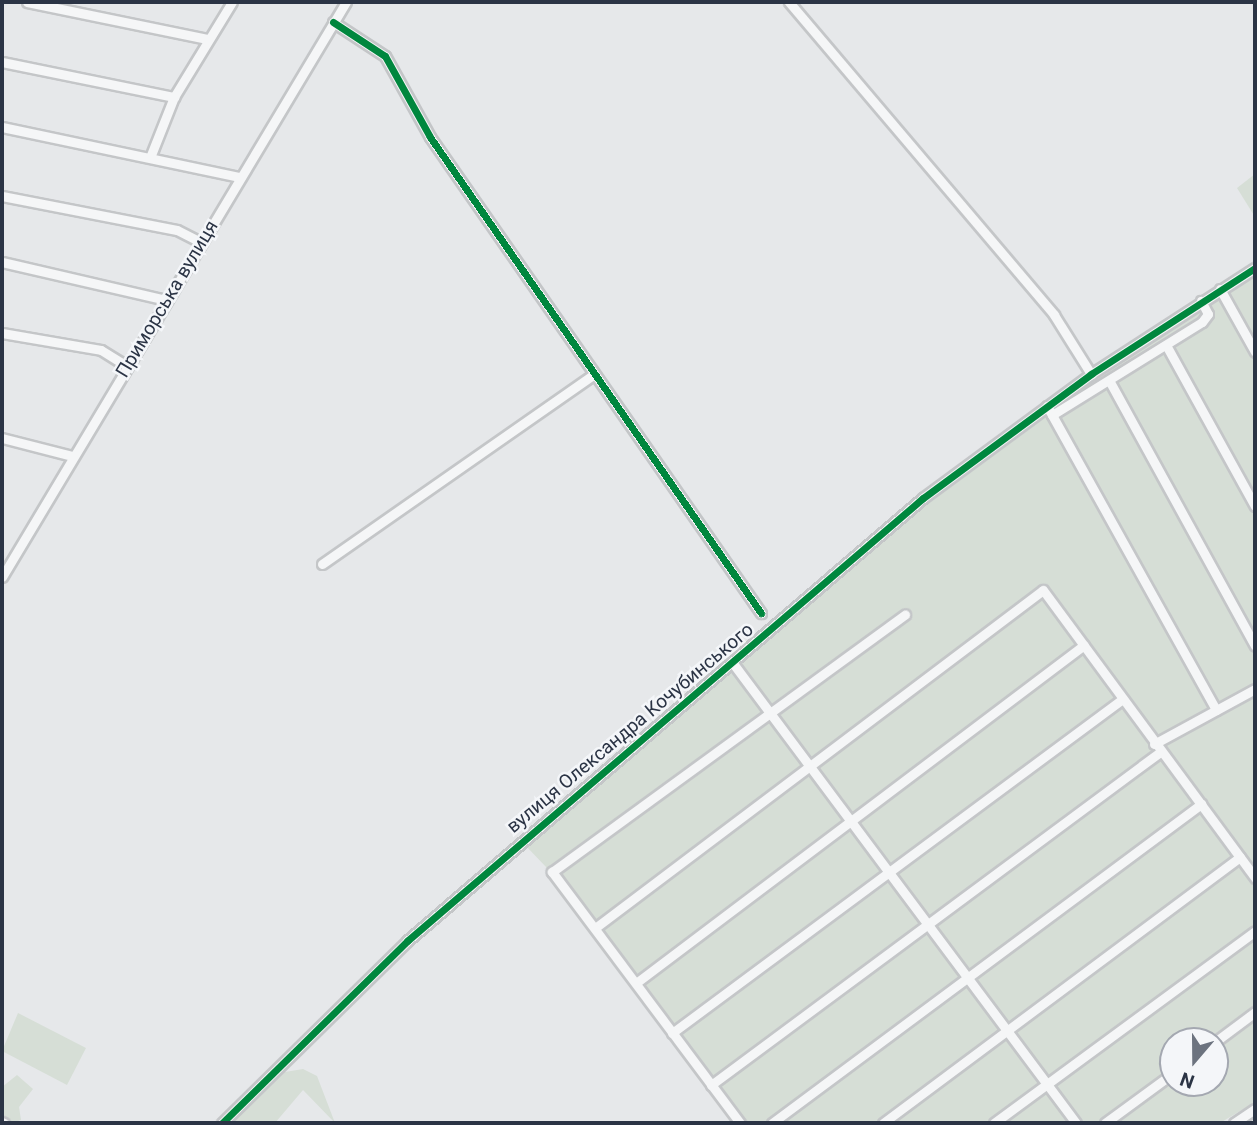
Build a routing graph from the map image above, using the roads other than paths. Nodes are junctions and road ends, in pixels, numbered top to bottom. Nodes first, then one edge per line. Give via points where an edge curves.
1 (27, 2) edge
2 (232, 2) edge
3 (346, 2) edge
4 (789, 2) edge
5 (333, 22) junction
6 (207, 38) junction
7 (2, 62) edge
8 (174, 97) junction
9 (2, 127) edge
10 (151, 155) junction
11 (240, 177) junction
12 (2, 196) edge
13 (201, 242) junction
14 (2, 262) edge
15 (1255, 268) edge
16 (1220, 289) junction
17 (166, 300) junction
18 (1201, 301) junction
19 (2, 333) edge
20 (1166, 345) junction
21 (1255, 352) edge
22 (127, 366) junction
23 (594, 374) junction
24 (1091, 374) junction
25 (1110, 382) junction
26 (1050, 410) junction
27 (2, 438) edge
28 (72, 456) junction
29 (1255, 506) edge
30 (7, 557) edge
31 (322, 564) dead end
32 (2, 577) edge
33 (761, 613) dead end
34 (905, 615) dead end
35 (1084, 645) junction
36 (1255, 646) edge
37 (732, 662) junction
38 (1255, 689) edge
39 (1121, 699) junction
40 (1216, 710) junction
41 (770, 712) junction
42 (1157, 748) junction
43 (811, 765) junction
44 (1201, 804) junction
45 (853, 821) junction
46 (1240, 857) junction
47 (890, 872) junction
48 (1255, 878) edge
49 (929, 925) junction
50 (595, 929) junction
51 (1255, 931) edge
52 (969, 978) junction
53 (636, 983) junction
54 (1255, 1012) edge
55 (1008, 1030) junction
56 (1229, 1032) edge
57 (673, 1033) junction
58 (1159, 1083) edge
59 (1047, 1084) junction
60 (711, 1085) junction
61 (1255, 1109) edge
62 (222, 1123) edge
63 (740, 1123) edge
64 (772, 1123) edge
65 (884, 1123) edge
66 (994, 1123) edge
67 (1076, 1123) edge
68 (1105, 1123) edge
69 (1234, 1123) edge

1 - 6 street
2 - 6 street
3 - 5 street, Приморська вулиця
4 - 24 street via 1054,315
5 - 11 street, Приморська вулиця
5 - 23 street via 385,56 410,107
6 - 8 street
7 - 8 street
8 - 10 street
9 - 10 street
10 - 11 street
11 - 13 street, Приморська вулиця
12 - 13 street via 177,230
13 - 17 street, Приморська вулиця
14 - 17 street via 141,289
15 - 16 street, вулиця Олександра Кочубинського
16 - 18 street, вулиця Олександра Кочубинського
16 - 21 street
17 - 22 street, Приморська вулиця
18 - 20 street via 1208,314 1202,322
18 - 24 street, вулиця Олександра Кочубинського
19 - 22 street via 101,350
20 - 25 street
20 - 29 street
22 - 28 street, Приморська вулиця
23 - 31 street
23 - 33 street
24 - 26 street, вулиця Олександра Кочубинського
25 - 26 street
25 - 36 street
26 - 37 street, вулиця Олександра Кочубинського via 923,498
26 - 40 street
27 - 28 street
28 - 30 street, Приморська вулиця
30 - 32 street, Приморська вулиця
34 - 41 street
35 - 39 street
35 - 43 street via 1044,590
35 - 45 street
37 - 41 street
37 - 62 street, вулиця Олександра Кочубинського via 407,941
38 - 40 street
39 - 42 street
39 - 47 street
40 - 42 street
41 - 43 street
41 - 50 street via 552,872
42 - 44 street
42 - 49 street
43 - 45 street
43 - 50 street
44 - 46 street
44 - 52 street
45 - 47 street
45 - 53 street
46 - 48 street
46 - 55 street
47 - 49 street
47 - 57 street
49 - 52 street
49 - 60 street
50 - 53 street
51 - 59 street
52 - 55 street
52 - 64 street
53 - 57 street
54 - 56 street
55 - 59 street
55 - 65 street
57 - 60 street
58 - 68 street
59 - 66 street
59 - 67 street
60 - 63 street
61 - 69 street

